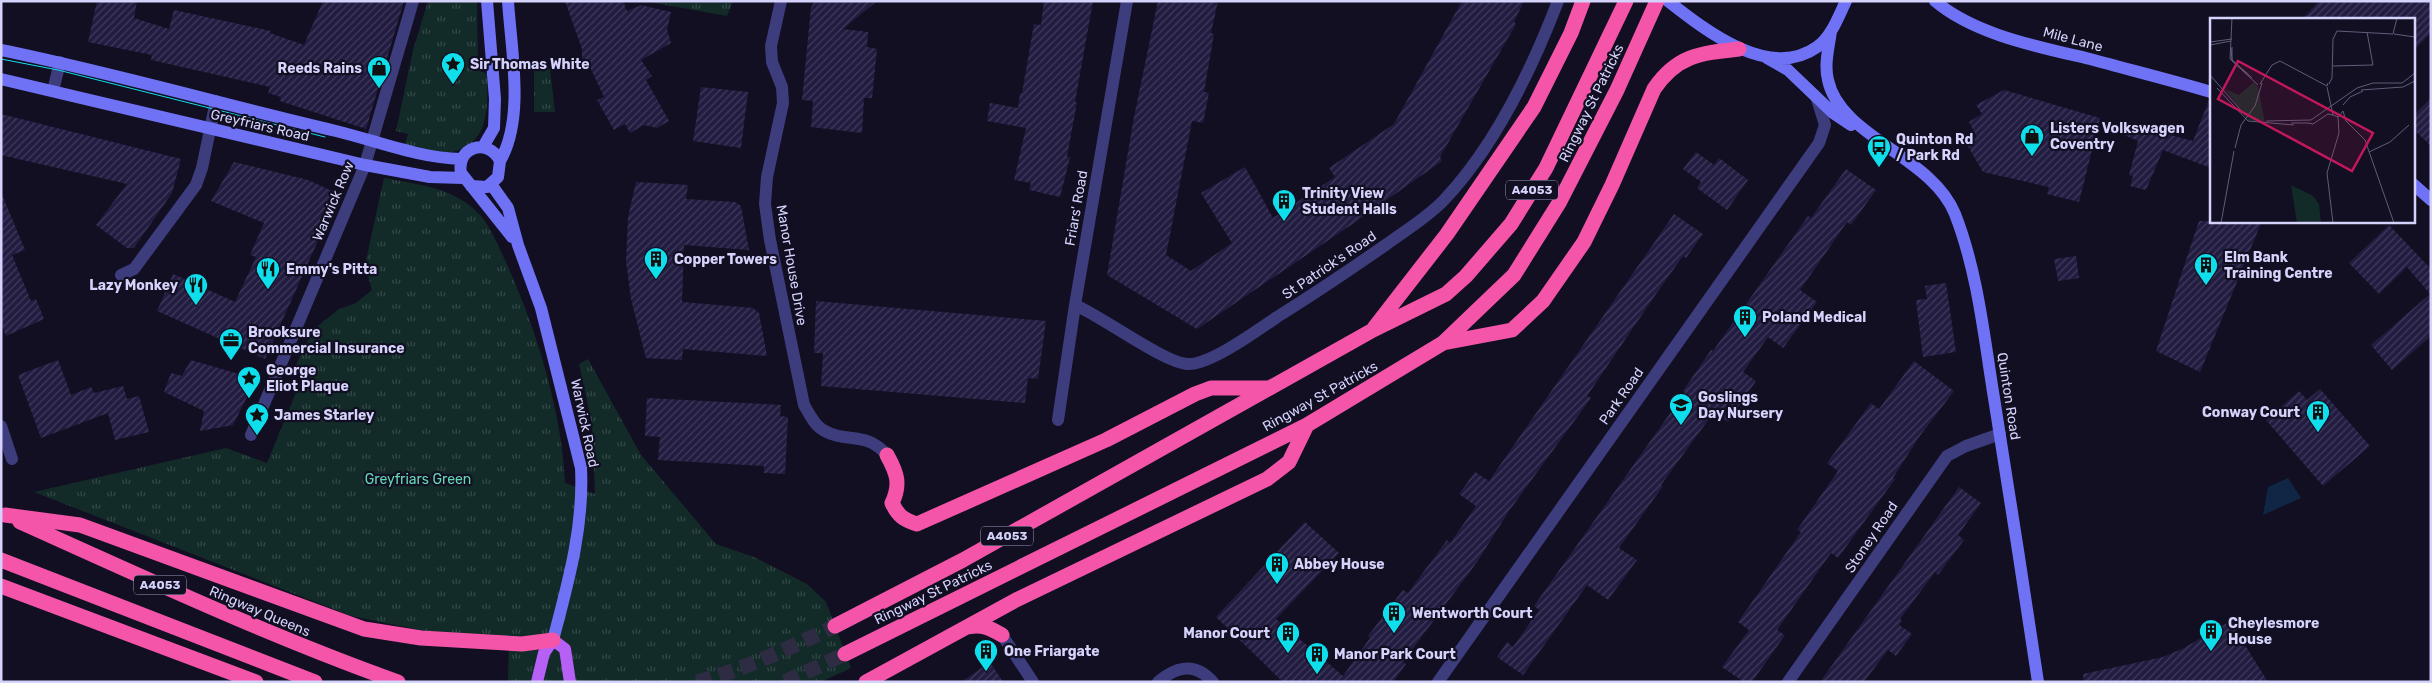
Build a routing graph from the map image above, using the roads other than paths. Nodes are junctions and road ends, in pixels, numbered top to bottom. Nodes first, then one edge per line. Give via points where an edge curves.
1 (413, 1) edge
2 (487, 1) edge
3 (508, 1) edge
4 (781, 1) edge
5 (1128, 1) edge
6 (1558, 1) edge
7 (1583, 1) edge
8 (1626, 1) edge
9 (1657, 1) edge
10 (1668, 1) edge
11 (1846, 1) edge
12 (1934, 1) edge
13 (1831, 31) junction
14 (1739, 49) junction
15 (1, 50) edge
16 (1756, 54) junction
17 (60, 62) junction
18 (1, 79) edge
19 (53, 91) junction
20 (2210, 92) edge
21 (1817, 99) junction
22 (216, 101) junction
23 (1825, 125) joint
24 (210, 129) junction
25 (372, 139) junction
26 (1888, 145) junction
27 (483, 147) junction
28 (462, 159) junction
29 (500, 160) junction
30 (365, 165) junction
31 (467, 182) junction
32 (491, 184) junction
33 (2414, 185) edge
34 (2431, 200) edge
35 (518, 245) junction
36 (121, 275) dead end
37 (1075, 305) junction
38 (1373, 330) junction
39 (1443, 344) junction
40 (1271, 388) junction
41 (1058, 420) dead end
42 (1308, 425) junction
43 (1, 426) edge
44 (2000, 434) junction
45 (251, 435) dead end
46 (887, 455) joint
47 (12, 459) dead end
48 (3, 514) edge
49 (1, 560) edge
50 (1, 586) edge
51 (1016, 600) junction
52 (835, 626) tunnel mouth
53 (959, 629) junction
54 (1002, 635) junction
55 (553, 640) junction
56 (845, 654) tunnel mouth
57 (256, 682) edge
58 (315, 682) edge
59 (398, 682) edge
60 (537, 682) edge
61 (570, 682) edge
62 (866, 682) edge
63 (1033, 682) edge
64 (1158, 682) edge
65 (1213, 682) edge
66 (1438, 682) edge
67 (1788, 682) edge
68 (2038, 682) edge

1 - 25 street, Warwick Row
2 - 27 street via 495,99 494,128
3 - 29 street via 514,98 508,146
4 - 46 street, Manor House Drive via 771,46 783,103 767,177 765,204 804,405 822,430 863,438
5 - 37 street, Friars' Road
6 - 37 street, St Patrick's Road via 1525,78 1499,125 1443,201 1334,281 1238,343 1209,359 1188,365 1170,360
7 - 38 highway via 1571,33 1534,107 1447,234
8 - 38 highway, Ringway St Patricks / A4053 via 1546,168 1511,224 1446,294
9 - 39 highway, Ringway St Patricks / A4053 via 1559,203 1514,275
10 - 14 street
11 - 13 street
12 - 20 street, Mile Lane via 1950,14 1975,26 2043,48
13 - 16 street via 1818,46 1804,53 1781,57
13 - 26 street, Quinton Road via 1826,68 1831,90 1851,118
14 - 16 street
14 - 39 highway via 1702,53 1678,62 1664,74 1654,89 1584,242 1530,314 1512,330
15 - 17 street, Greyfriars Road
16 - 21 street, Quinton Road via 1781,64
17 - 19 street
17 - 22 street, Greyfriars Road
18 - 19 street, Greyfriars Road
19 - 24 street, Greyfriars Road
21 - 23 street, Quinton Road
21 - 26 street, Quinton Road via 1833,113
22 - 24 street
22 - 25 street, Greyfriars Road
23 - 66 street, Park Road via 1819,144
24 - 30 street, Greyfriars Road
24 - 36 street via 196,185 134,269
25 - 28 street, Greyfriars Road via 431,156
25 - 30 street, Warwick Row
26 - 44 street, Quinton Road via 1930,179 1954,213 1976,290
27 - 28 street via 472,148
27 - 29 street via 494,152
28 - 31 street via 460,168
29 - 32 street via 498,177
30 - 31 street, Greyfriars Road
30 - 45 street, Warwick Row
31 - 32 street via 481,188
31 - 35 street, Warwick Road
32 - 35 street, Warwick Road via 508,208
33 - 34 street
35 - 55 street, Warwick Road via 546,322 582,468 578,540
37 - 41 street, Friars' Road
38 - 40 highway, Ringway St Patricks / A4053
39 - 42 highway, Ringway St Patricks / A4053
40 - 46 highway via 1211,388 1195,394 1106,440 917,524 897,514 892,503 898,485 897,473
40 - 52 highway, Ringway St Patricks / A4053 via 963,560
42 - 51 highway via 1289,462 1267,478
42 - 56 highway, Ringway St Patricks / A4053
43 - 47 street
44 - 67 street, Stoney Road via 1947,456
44 - 68 street, Quinton Road
48 - 55 highway, A4053 via 80,525 364,629 421,638 522,644
48 - 59 highway, Ringway Queens / A4053 via 242,621
49 - 58 highway, A4053
50 - 57 highway
51 - 53 highway
51 - 54 highway via 1000,620
53 - 54 highway via 977,625 989,627
53 - 62 highway
54 - 63 street
55 - 60 main road, Warwick Road via 544,653
55 - 61 main road via 565,649
64 - 65 street via 1170,672 1184,667 1196,669

